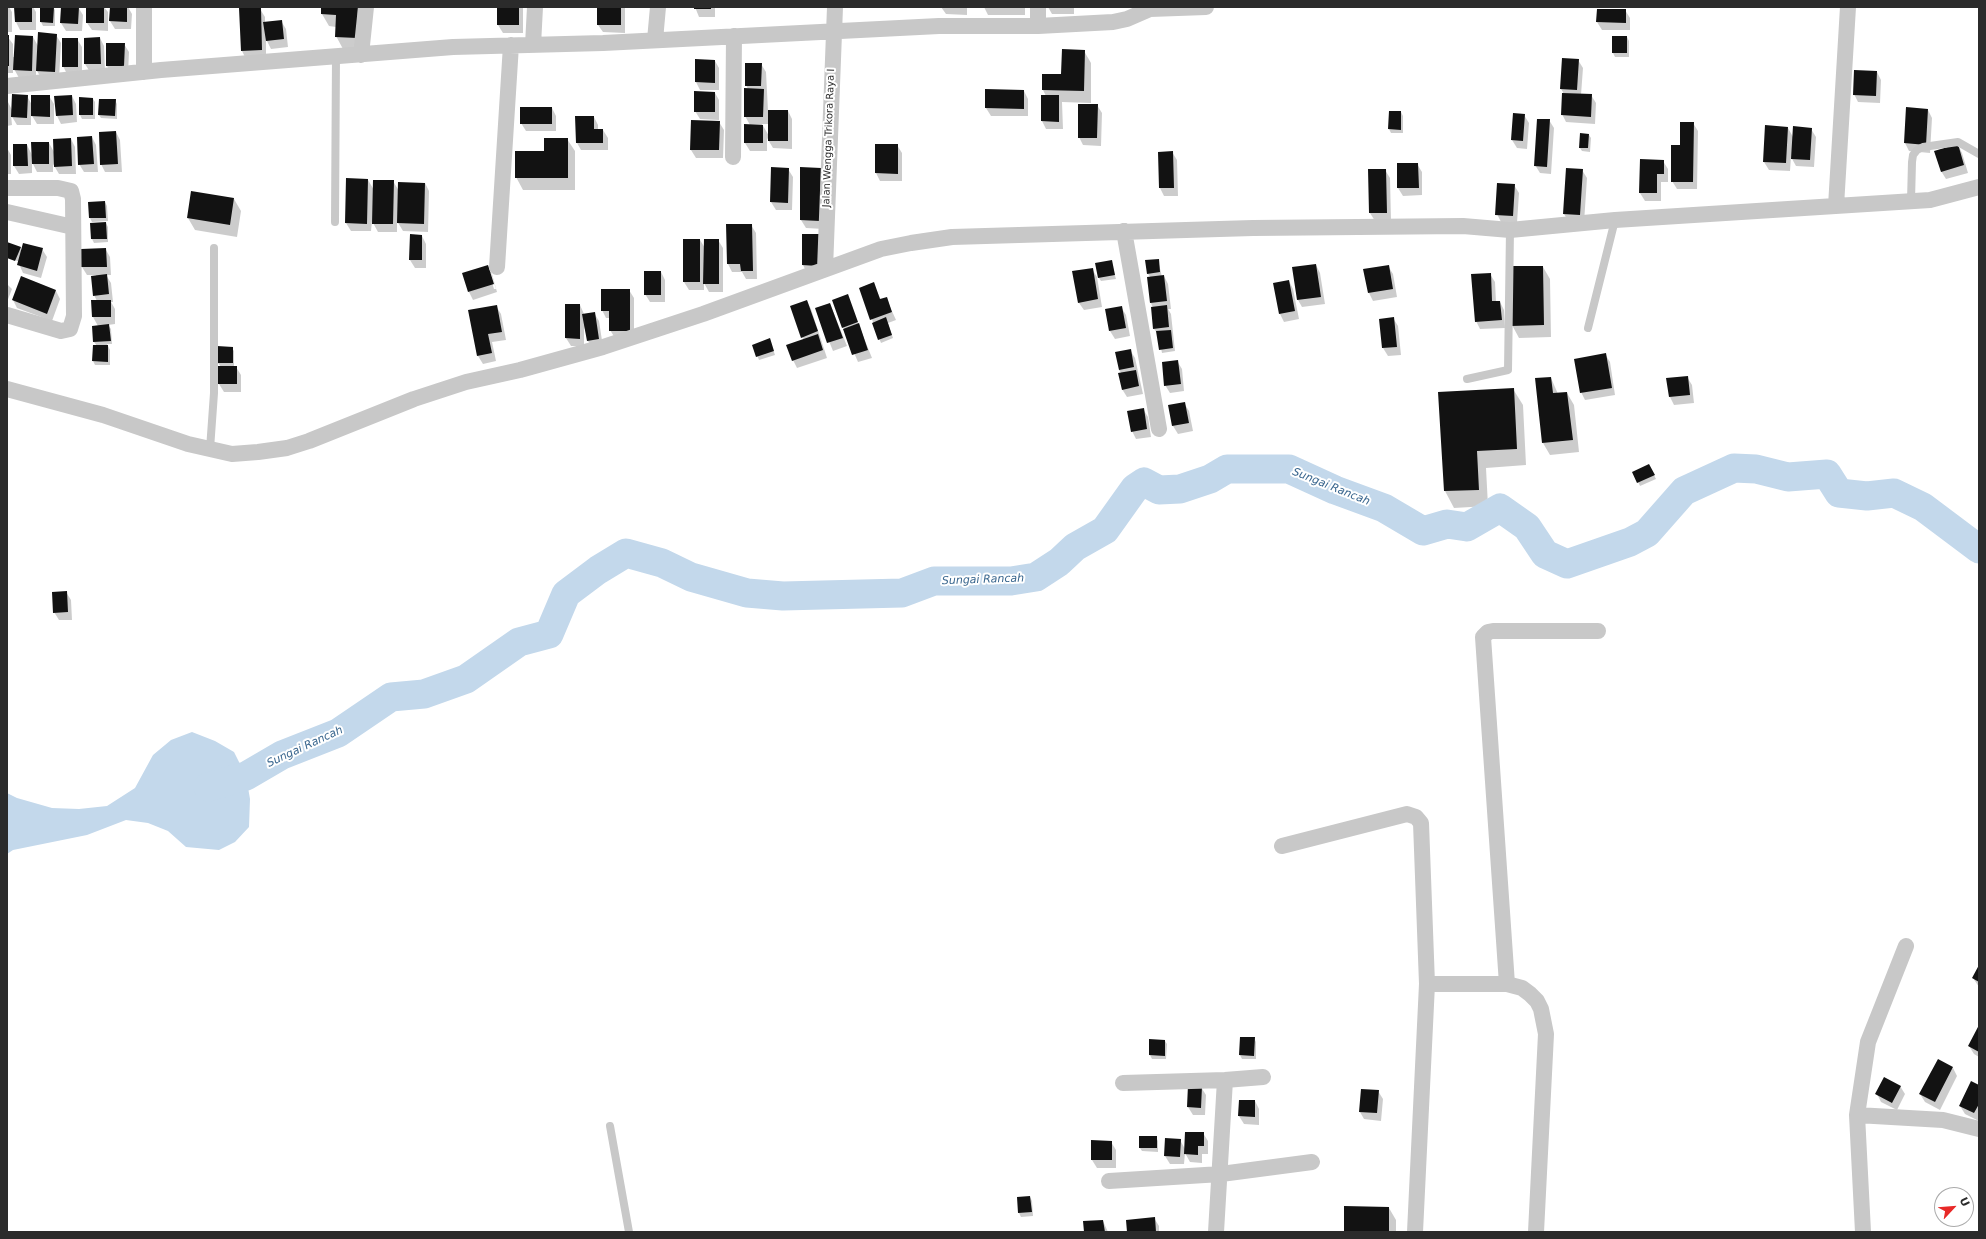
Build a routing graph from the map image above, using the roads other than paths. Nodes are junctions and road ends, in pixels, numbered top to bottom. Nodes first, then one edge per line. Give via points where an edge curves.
1 (144, 7) edge
2 (366, 7) edge
3 (535, 7) edge
4 (658, 7) edge
5 (835, 7) edge
6 (1038, 7) edge
7 (1206, 7) edge
8 (1848, 7) edge
9 (1150, 8) edge
10 (1038, 26) junction
11 (832, 33) junction
12 (734, 36) junction
13 (655, 40) junction
14 (533, 45) junction
15 (511, 46) junction
16 (361, 55) junction
17 (336, 56) junction
18 (144, 72) junction
19 (7, 86) edge
20 (1979, 154) edge
21 (733, 157) dead end
22 (1979, 187) edge
23 (7, 188) edge
24 (1911, 201) junction
25 (1836, 206) junction
26 (7, 212) edge
27 (1615, 220) junction
28 (335, 222) dead end
29 (73, 227) junction
30 (1510, 230) junction
31 (1124, 231) junction
32 (214, 248) dead end
33 (497, 267) dead end
34 (825, 269) junction
35 (7, 315) edge
36 (1588, 328) dead end
37 (1467, 379) dead end
38 (7, 389) edge
39 (1159, 429) dead end
40 (210, 449) junction
41 (1598, 631) dead end
42 (1282, 846) dead end
43 (1906, 946) dead end
44 (1427, 984) junction
45 (1507, 984) junction
46 (1263, 1077) dead end
47 (1225, 1080) junction
48 (1123, 1083) dead end
49 (1857, 1115) junction
50 (610, 1126) dead end
51 (1979, 1128) edge
52 (1312, 1162) dead end
53 (1221, 1174) junction
54 (1109, 1182) dead end
55 (629, 1232) edge
56 (1216, 1232) edge
57 (1415, 1232) edge
58 (1536, 1232) edge
59 (1863, 1232) edge

1 - 18 street
2 - 16 street
3 - 14 street
4 - 13 street
5 - 11 street, Jalan Wengga Trikora Raya I
6 - 10 street
7 - 9 street
8 - 25 street
9 - 10 street via 1127,19 1113,22
10 - 11 street via 939,26
11 - 12 street
11 - 34 street, Jalan Wengga Trikora Raya I
12 - 13 street
12 - 21 street
13 - 14 street
14 - 15 street
15 - 16 street via 453,47
15 - 33 street
16 - 17 street
17 - 18 street
17 - 28 lane
18 - 19 street
20 - 24 lane via 1958,142 1917,150 1912,162
22 - 24 street via 1930,200
23 - 29 street via 68,189 73,199
24 - 25 street
25 - 27 street
26 - 29 street
27 - 30 street
27 - 36 lane
29 - 35 street via 74,316 70,329 61,331
30 - 31 street via 1463,226
30 - 37 lane via 1508,370
31 - 34 street via 952,238 882,249
31 - 39 street
32 - 40 lane via 214,393
34 - 40 street via 703,314 603,347 466,382 414,399 287,448 232,454
38 - 40 street via 103,415
41 - 45 street via 1493,631 1483,637
42 - 44 street via 1407,814 1416,817 1421,823
43 - 49 street via 1868,1042
44 - 45 street
44 - 57 street
45 - 58 street via 1522,988 1537,1001 1544,1018 1546,1034
46 - 47 street
47 - 48 street
47 - 53 street
49 - 51 street via 1943,1120
49 - 59 street
50 - 55 lane
52 - 53 street
53 - 54 street
53 - 56 street

